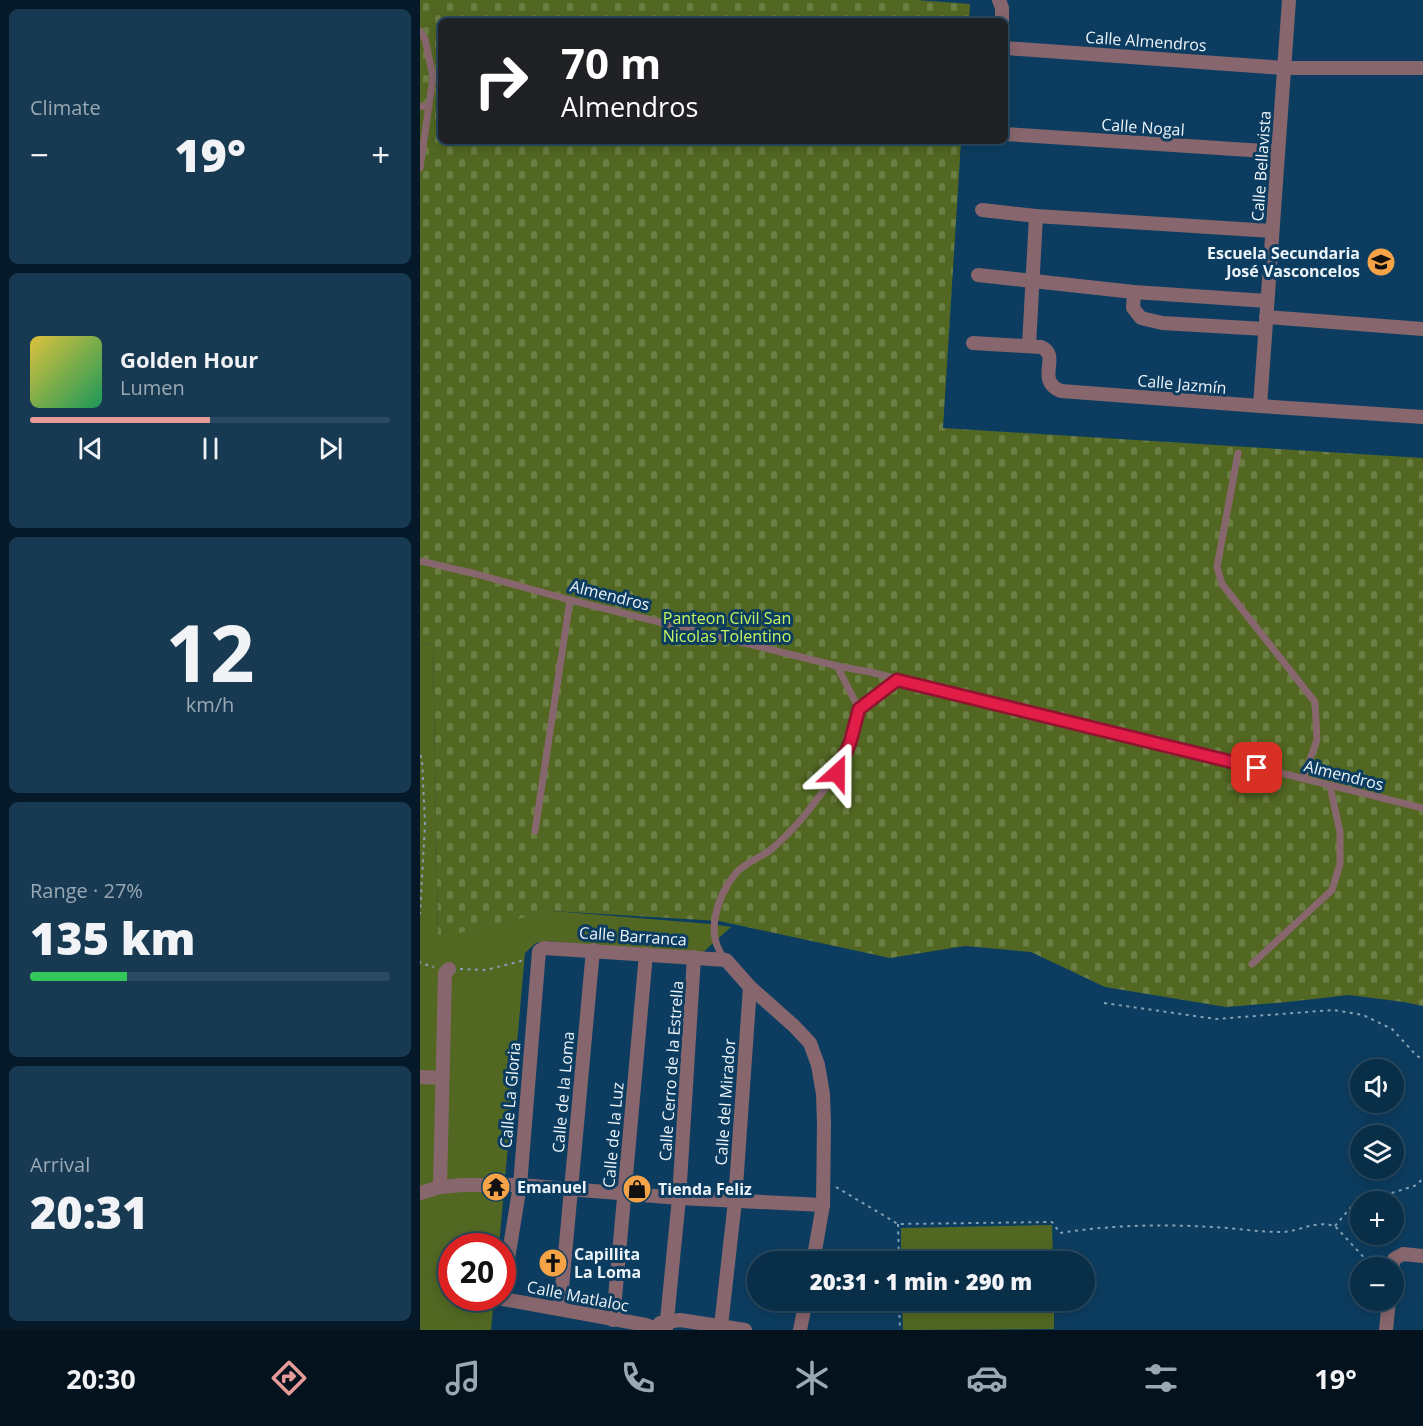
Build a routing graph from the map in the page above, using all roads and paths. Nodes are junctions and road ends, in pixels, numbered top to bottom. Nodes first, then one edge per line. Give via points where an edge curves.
1 (999, 0) edge
2 (1289, 0) edge
3 (1002, 18) edge
4 (420, 30) edge
5 (1008, 48) edge
6 (1284, 68) junction
7 (1423, 68) edge
8 (420, 106) edge
9 (429, 107) junction
10 (1008, 134) edge
11 (1278, 152) junction
12 (420, 168) edge
13 (982, 210) dead end
14 (1036, 216) junction
15 (1272, 231) junction
16 (978, 275) dead end
17 (1033, 281) junction
18 (1134, 292) junction
19 (1268, 301) junction
20 (1266, 323) junction
21 (1423, 329) edge
22 (973, 343) dead end
23 (1029, 346) junction
24 (1260, 406) junction
25 (1423, 417) edge
26 (1238, 453) dead end
27 (420, 561) edge
28 (570, 600) junction
29 (837, 666) junction
30 (897, 680) junction
31 (859, 709) junction
32 (420, 755) edge
33 (1303, 779) junction
34 (1330, 786) junction
35 (1423, 808) edge
36 (535, 831) dead end
37 (420, 914) edge
38 (592, 950) junction
39 (538, 952) junction
40 (646, 954) junction
41 (694, 957) junction
42 (726, 960) junction
43 (420, 961) edge
44 (1252, 964) dead end
45 (449, 969) junction
46 (750, 987) junction
47 (1104, 1003) dead end
48 (1423, 1059) edge
49 (420, 1077) edge
50 (442, 1077) junction
51 (1423, 1178) edge
52 (823, 1180) junction
53 (520, 1185) junction
54 (440, 1187) junction
55 (571, 1190) junction
56 (1398, 1191) edge
57 (420, 1193) edge
58 (624, 1194) junction
59 (679, 1198) junction
60 (735, 1201) junction
61 (823, 1206) junction
62 (1350, 1208) edge
63 (898, 1224) junction
64 (1335, 1226) junction
65 (512, 1233) edge
66 (815, 1251) edge
67 (899, 1251) edge
68 (1423, 1256) edge
69 (1363, 1257) edge
70 (1400, 1257) edge
71 (516, 1301) edge
72 (560, 1309) junction
73 (804, 1311) edge
74 (899, 1311) edge
75 (1390, 1311) edge
76 (614, 1320) junction
77 (721, 1326) junction
78 (665, 1327) edge
79 (745, 1330) edge
80 (800, 1330) edge
81 (900, 1330) edge
82 (1391, 1330) edge

1 - 3 street
2 - 6 street, Calle Bellavista
4 - 9 lane via 426,39 433,77
5 - 6 street, Calle Almendros
6 - 7 street, Calle Almendros
6 - 11 street, Calle Bellavista
8 - 9 lane
9 - 12 lane
10 - 11 street, Calle Nogal
11 - 15 street, Calle Bellavista
13 - 14 street
14 - 15 street
14 - 17 street
15 - 19 street, Calle Bellavista
16 - 17 street
17 - 18 street
17 - 23 street
18 - 19 street
18 - 20 street via 1134,308 1141,318 1162,322
19 - 20 street, Calle Bellavista
20 - 21 street
20 - 24 street, Calle Bellavista
22 - 23 street
23 - 24 street, Calle Jazmín via 1047,350 1049,380 1061,391
24 - 25 street, Calle Jazmín
26 - 33 lane via 1217,567 1222,584 1315,702 1317,740
27 - 28 lane, Almendros
28 - 29 lane, Almendros
28 - 36 lane
29 - 30 lane, Almendros
29 - 31 lane
30 - 31 lane
30 - 33 lane, Almendros
31 - 42 lane via 837,773 806,814 772,849 735,874 720,898 714,924 718,950
32 - 37 path via 425,824
33 - 34 lane, Almendros
34 - 35 lane, Almendros
34 - 44 lane via 1340,832 1340,864 1332,890
38 - 39 street, Calle Barranca via 544,948
38 - 40 street, Calle Barranca
38 - 55 street, Calle de la Loma
39 - 45 path via 532,958 486,970
39 - 53 street, Calle La Gloria
40 - 41 street, Calle Barranca
40 - 58 street, Calle de la Luz
41 - 42 street, Calle Barranca
41 - 59 street, Calle Cerro de la Estrella
42 - 46 street
43 - 45 path
45 - 50 street via 445,973
46 - 52 street via 810,1043 823,1094
46 - 60 street, Calle del Mirador
47 - 48 path via 1216,1019 1333,1010 1363,1015 1392,1029
49 - 50 street
50 - 54 street
51 - 56 path via 1417,1185
52 - 61 street
52 - 63 path
53 - 54 street
53 - 55 street
53 - 65 street, Calle La Gloria
54 - 57 street
55 - 58 street
55 - 72 street, Calle de la Loma
58 - 59 street
58 - 76 street, Calle de la Luz
59 - 60 street
59 - 78 street, Calle Cerro de la Estrella
60 - 61 street
60 - 77 street, Calle del Mirador
61 - 66 street
62 - 64 path
63 - 64 path via 1052,1222 1060,1233 1152,1225 1283,1232 1314,1224
63 - 67 path
64 - 69 path
68 - 70 street
71 - 72 street, Calle Matlaloc
72 - 76 street, Calle Matlaloc
73 - 80 street
74 - 81 path
75 - 82 street
76 - 78 street, Calle Matlaloc
77 - 78 street, Calle Matlaloc via 680,1320
77 - 79 street, Calle Matlaloc

